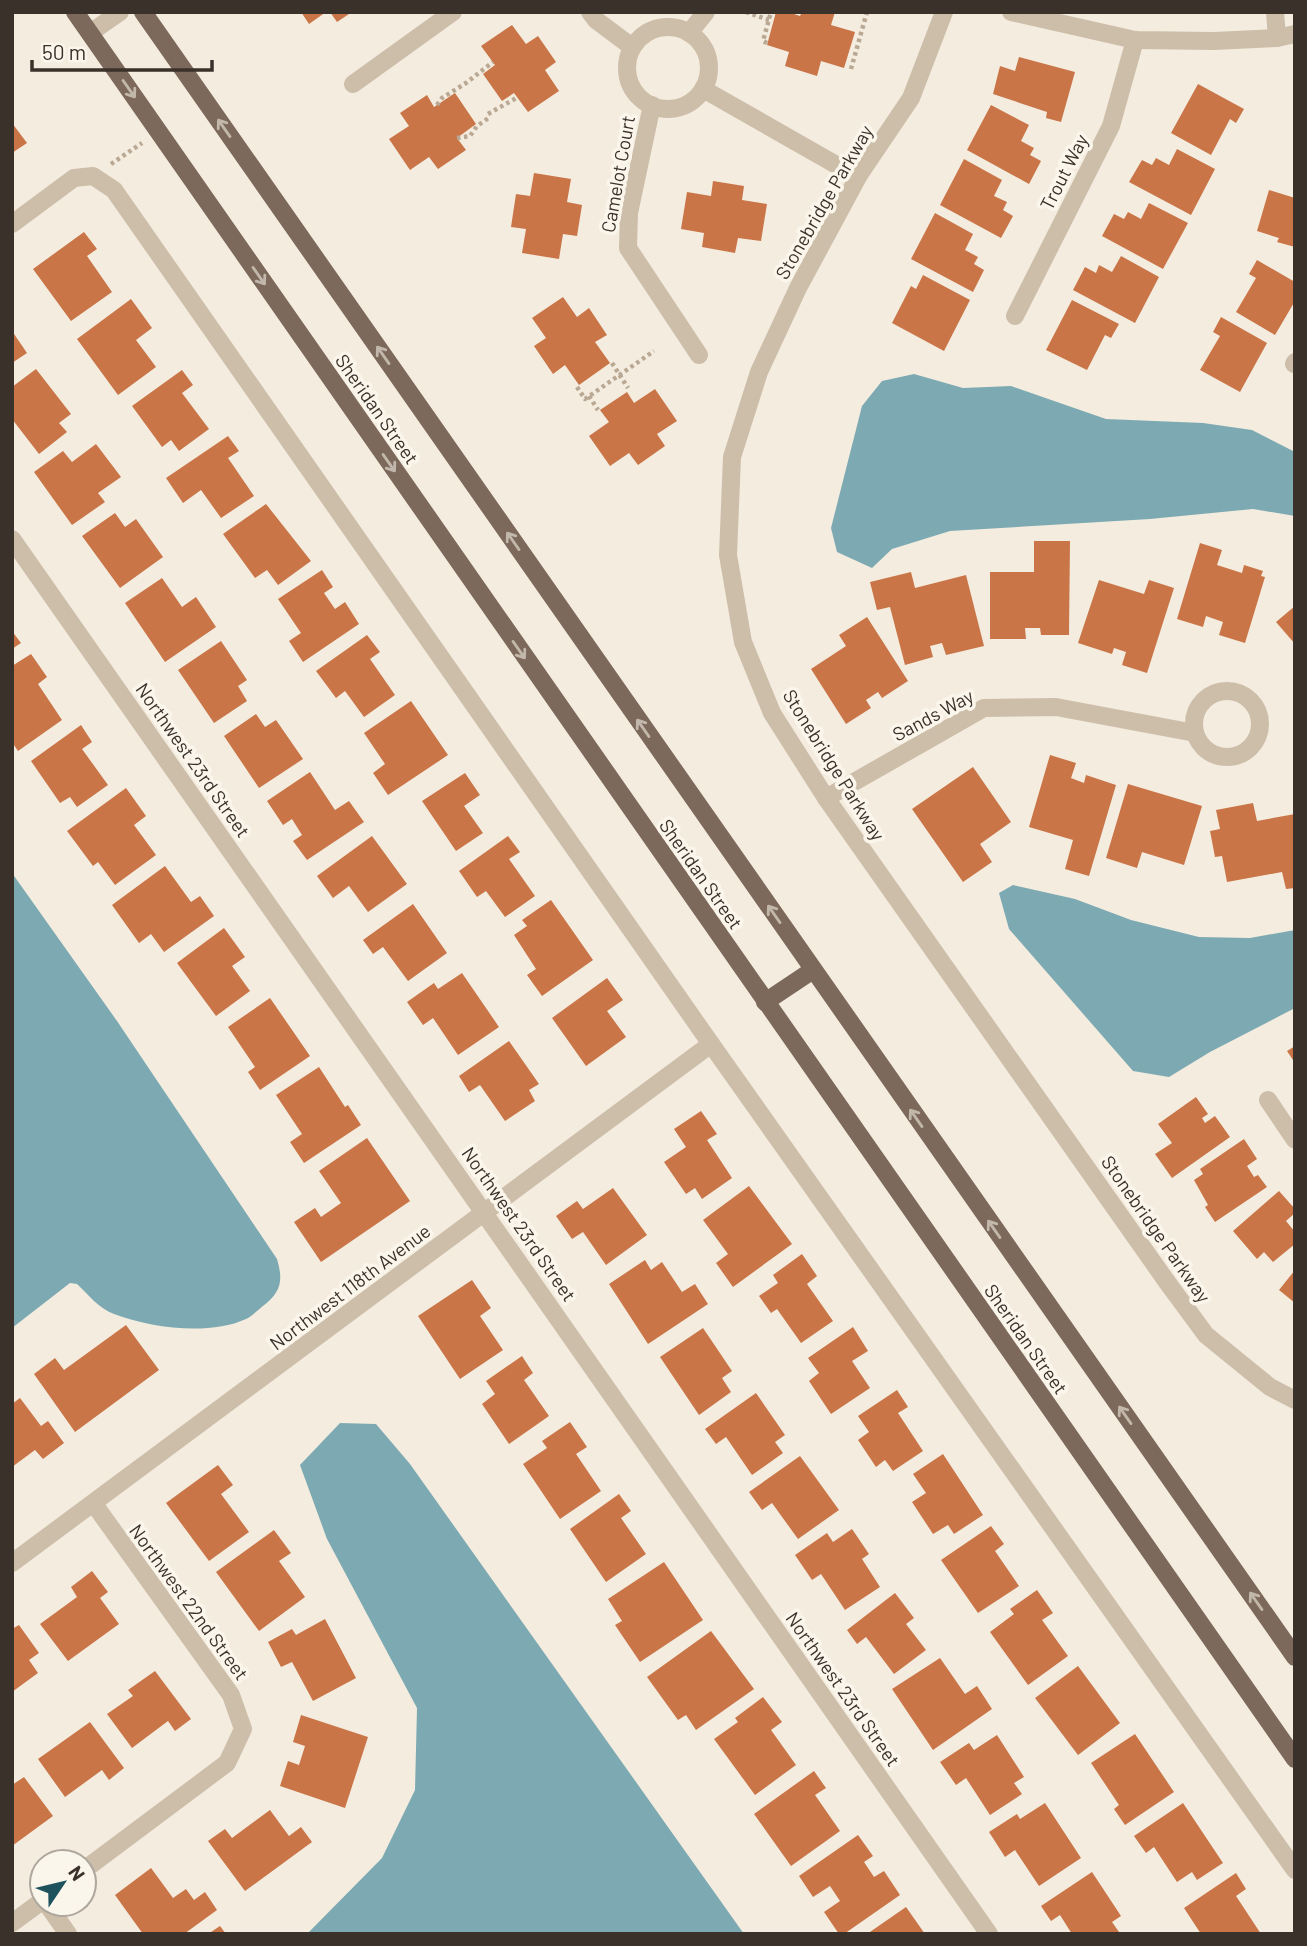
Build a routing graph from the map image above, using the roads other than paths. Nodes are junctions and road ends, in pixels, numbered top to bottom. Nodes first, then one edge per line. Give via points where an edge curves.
1 (75, 12) edge
2 (120, 12) edge
3 (143, 12) edge
4 (453, 12) edge
5 (590, 12) edge
6 (706, 12) edge
7 (944, 12) edge
8 (1011, 12) edge
9 (1275, 12) edge
10 (90, 33) junction
11 (689, 33) junction
12 (1286, 36) edge
13 (1135, 40) junction
14 (632, 47) junction
15 (353, 84) dead end
16 (703, 89) junction
17 (652, 105) junction
18 (859, 175) junction
19 (12, 224) edge
20 (1015, 316) dead end
21 (699, 355) dead end
22 (12, 539) edge
23 (1195, 733) dead end
24 (826, 798) junction
25 (813, 970) junction
26 (765, 1002) junction
27 (711, 1044) junction
28 (1268, 1100) dead end
29 (1295, 1140) edge
30 (486, 1213) junction
31 (1295, 1399) edge
32 (94, 1504) junction
33 (12, 1563) edge
34 (1295, 1657) edge
35 (1295, 1759) edge
36 (98, 1859) edge
37 (1295, 1870) edge
38 (28, 1911) edge
39 (57, 1918) edge
40 (12, 1923) edge
41 (68, 1934) edge
42 (989, 1934) edge

1 - 10 main road, Sheridan Street
2 - 10 street
25 -> 3 main road, Sheridan Street
4 - 15 street
5 - 14 street
6 - 11 street
7 - 18 street, Stonebridge Parkway via 911,97
8 - 13 street
9 - 12 street
10 -> 26 main road, Sheridan Street
11 - 14 street via 657,28
11 - 16 street via 707,58
12 - 13 street
13 - 20 street, Trout Way via 1111,126
14 - 17 street, Camelot Court via 628,78 635,93
16 - 17 street, Camelot Court via 678,108
16 - 18 street
17 - 21 street, Camelot Court via 629,213 628,247
18 - 24 street, Stonebridge Parkway via 798,288 760,372 732,457 728,555 743,642 772,713
19 - 27 street via 74,177 93,176 114,190
22 - 30 street, Northwest 23rd Street
23 - 24 street, Sands Way via 1056,706 985,708
24 - 31 street, Stonebridge Parkway via 1206,1335 1270,1387
25 - 26 main road
34 -> 25 main road, Sheridan Street
26 - 35 main road, Sheridan Street
27 - 30 street, Northwest 118th Avenue
27 - 37 street
28 - 29 street
30 - 32 street, Northwest 118th Avenue
30 - 42 street, Northwest 23rd Street
32 - 33 street, Northwest 118th Avenue
32 - 36 street, Northwest 22nd Street via 231,1695 243,1729 227,1762
38 - 40 street
39 - 41 street

